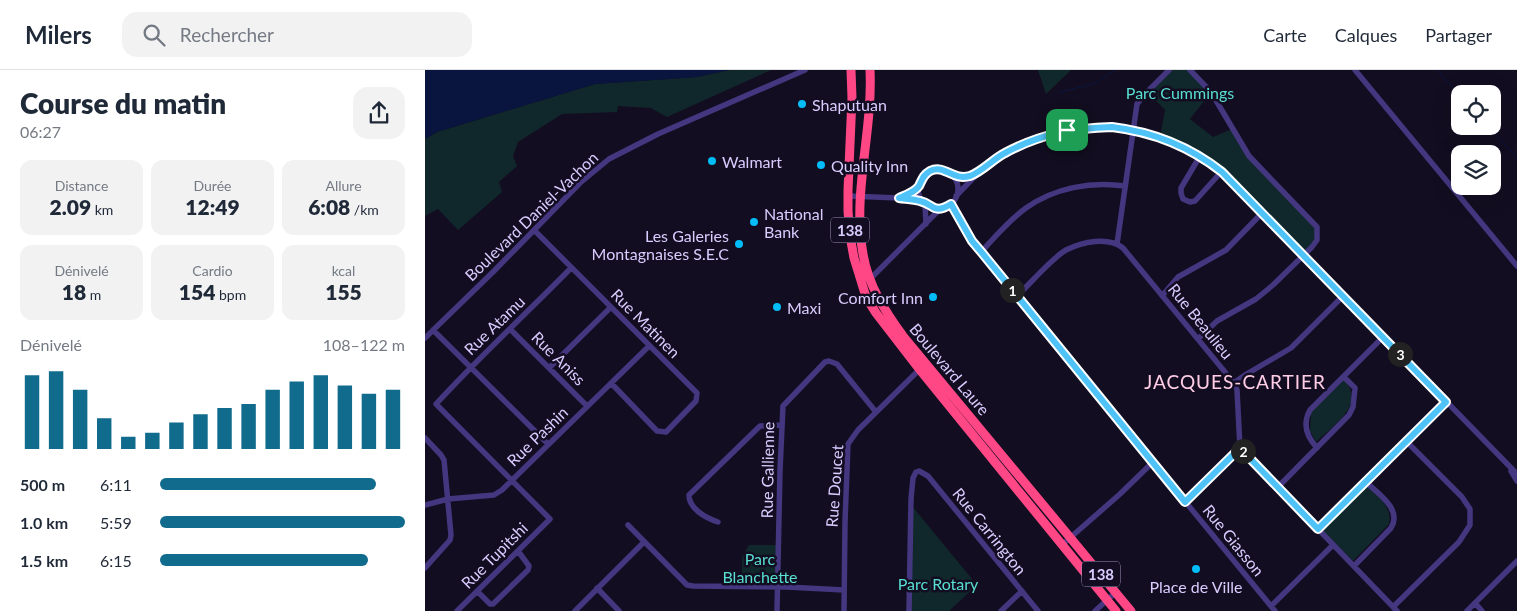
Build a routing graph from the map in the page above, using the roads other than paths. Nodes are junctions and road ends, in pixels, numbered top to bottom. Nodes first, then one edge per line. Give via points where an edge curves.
1 (805, 70) edge
2 (847, 70) edge
3 (851, 70) edge
4 (871, 70) edge
5 (1169, 70) edge
6 (1190, 70) edge
7 (1355, 70) edge
8 (852, 98) junction
9 (1133, 130) junction
10 (1200, 156) junction
11 (981, 170) junction
12 (1222, 172) junction
13 (951, 174) junction
14 (1125, 186) junction
15 (918, 187) junction
16 (848, 196) junction
17 (860, 196) junction
18 (956, 196) junction
19 (899, 198) junction
20 (924, 203) junction
21 (951, 204) junction
22 (941, 208) junction
23 (1262, 213) junction
24 (925, 224) junction
25 (534, 230) junction
26 (1117, 244) junction
27 (981, 252) junction
28 (1303, 255) junction
29 (1517, 266) edge
30 (571, 268) junction
31 (870, 279) junction
32 (1017, 296) junction
33 (1163, 296) junction
34 (1343, 296) junction
35 (611, 307) junction
36 (433, 330) junction
37 (511, 330) junction
38 (1383, 337) junction
39 (425, 338) edge
40 (1198, 339) junction
41 (649, 346) junction
42 (470, 366) junction
43 (923, 366) junction
44 (549, 368) junction
45 (1344, 377) junction
46 (611, 383) junction
47 (1234, 383) junction
48 (1446, 402) junction
49 (587, 406) junction
50 (876, 412) junction
51 (781, 425) junction
52 (425, 438) edge
53 (1406, 441) junction
54 (548, 444) junction
55 (1240, 448) junction
56 (1317, 448) junction
57 (1153, 462) junction
58 (1507, 465) junction
59 (1517, 474) edge
60 (512, 480) junction
61 (1365, 481) junction
62 (1517, 481) edge
63 (1278, 488) junction
64 (449, 499) junction
65 (1185, 502) junction
66 (425, 505) edge
67 (718, 522) dead end
68 (628, 525) dead end
69 (1318, 529) junction
70 (1071, 538) junction
71 (644, 542) junction
72 (1063, 544) junction
73 (1333, 545) junction
74 (518, 551) junction
75 (1516, 561) edge
76 (1354, 566) junction
77 (425, 568) edge
78 (597, 588) junction
79 (777, 588) junction
80 (844, 590) junction
81 (477, 591) junction
82 (1022, 591) junction
83 (1116, 592) junction
84 (1107, 600) junction
85 (1475, 603) junction
86 (1273, 608) edge
87 (1395, 609) edge
88 (457, 611) edge
89 (575, 611) edge
90 (619, 611) edge
91 (777, 611) edge
92 (844, 611) edge
93 (909, 611) edge
94 (1001, 611) edge
95 (1038, 611) edge
96 (1095, 611) edge
97 (1116, 611) edge
98 (1131, 611) edge
99 (1467, 611) edge
100 (1482, 611) edge

1 - 25 street, Boulevard Daniel-Vachon via 616,154 580,183
2 - 8 highway
3 - 8 highway, Boulevard Laure / 138
4 - 17 highway, Boulevard Laure / 138
5 - 9 street via 1140,100
6 - 28 street via 1211,92 1249,156 1317,227 1317,240
7 - 29 street
8 - 16 highway, Boulevard Laure / 138
9 - 10 street via 1172,142
9 - 11 street via 1087,128 1052,134 995,158
9 - 14 street
10 - 12 street
10 - 12 street via 1181,188 1183,199 1195,201
11 - 13 street via 965,177
11 - 18 street
12 - 23 street
13 - 15 street via 940,169 928,172
13 - 18 street via 957,184
14 - 26 street
14 - 27 street via 1091,184 1060,191 1025,208
15 - 19 street
15 - 20 street
16 - 17 street
16 - 43 highway, Boulevard Laure / 138 via 851,243 866,297 875,313
17 - 19 street
17 - 31 highway, Boulevard Laure / 138 via 859,223
18 - 21 street
19 - 20 street
20 - 22 street
20 - 24 street
21 - 22 street
21 - 27 street, Rue Giasson
22 - 24 street
23 - 28 street
23 - 33 street via 1226,250 1178,277
24 - 31 street
25 - 30 street, Rue Matinen
25 - 36 street, Boulevard Daniel-Vachon
26 - 32 street via 1086,243 1067,250
26 - 33 street, Rue Beaulieu
27 - 32 street, Rue Giasson
28 - 34 street
28 - 40 street via 1267,291 1217,321
30 - 35 street, Rue Matinen
30 - 37 street, Rue Atamu
31 - 43 highway, Boulevard Laure / 138 via 881,304
32 - 57 street, Rue Giasson
33 - 40 street, Rue Beaulieu
34 - 38 street
34 - 47 street via 1291,348
35 - 41 street, Rue Matinen
35 - 44 street
36 - 39 street, Boulevard Daniel-Vachon
36 - 42 street
37 - 42 street, Rue Atamu
37 - 44 street, Rue Aniss
38 - 45 street
38 - 48 street
40 - 47 street, Rue Beaulieu
41 - 46 street, Rue Pashin
41 - 46 street, Rue Matinen via 697,393 696,402 666,432 657,431
42 - 54 street
42 - 60 street, Rue Atamu via 436,404
43 - 50 street, Rue Doucet
43 - 70 highway, Boulevard Laure / 138
43 - 72 highway, Boulevard Laure / 138
44 - 49 street, Rue Aniss
45 - 56 street via 1307,414 1307,432
45 - 56 street via 1355,388 1352,411
46 - 49 street, Rue Pashin
47 - 55 street, Rue Beaulieu
48 - 53 street
48 - 58 street
49 - 54 street, Rue Pashin
50 - 51 street, Rue Gallienne via 837,364 829,361 783,406
50 - 80 street, Rue Doucet via 848,444
51 - 67 street via 760,426 689,495 694,508
51 - 79 street, Rue Gallienne
52 - 64 street via 444,460
53 - 61 street
53 - 87 street via 1462,497 1470,509 1471,519 1459,542
54 - 60 street, Rue Pashin
55 - 63 street
55 - 65 street
56 - 63 street
57 - 65 street, Rue Giasson
57 - 70 street
58 - 59 street
58 - 62 street
60 - 64 street, Rue Pashin via 494,495
60 - 74 street, Rue Tupitshi via 550,519
61 - 69 street
61 - 76 street via 1392,509 1395,521
63 - 69 street
64 - 66 street, Rue Pashin
64 - 77 street via 450,540
65 - 86 street, Rue Giasson
68 - 71 street
69 - 73 street
70 - 72 street
70 - 83 highway, Boulevard Laure / 138
71 - 78 street
71 - 79 street via 687,585
72 - 84 highway, Boulevard Laure / 138
73 - 76 street
73 - 86 street
74 - 81 street, Rue Tupitshi
74 - 81 street via 527,562 528,570 493,604
75 - 85 street
76 - 87 street
78 - 89 street
78 - 90 street
79 - 80 street
79 - 91 street, Rue Gallienne
80 - 92 street, Rue Doucet
81 - 88 street, Rue Tupitshi
82 - 93 street, Rue Carrington via 928,476 919,471 913,478 911,500
82 - 94 street
82 - 95 street, Rue Carrington
83 - 84 street
83 - 98 highway, Boulevard Laure / 138
84 - 96 street
84 - 97 highway, Boulevard Laure / 138
85 - 99 street
85 - 100 street

